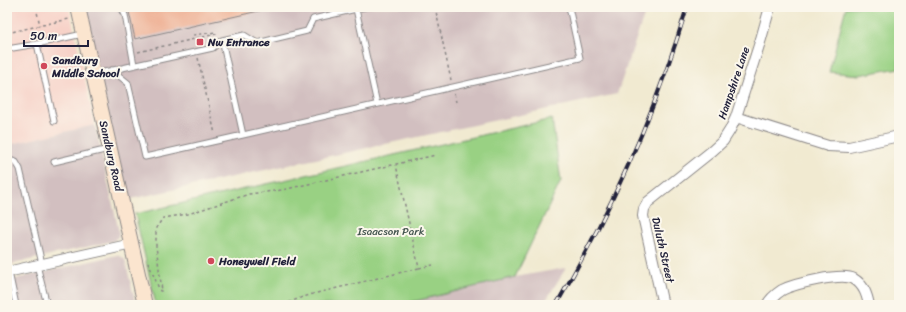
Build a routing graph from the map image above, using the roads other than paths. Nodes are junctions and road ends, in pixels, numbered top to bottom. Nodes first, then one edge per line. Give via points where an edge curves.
1 (121, 7) edge
2 (365, 7) edge
3 (569, 7) edge
4 (770, 7) edge
5 (356, 9) junction
6 (79, 12) edge
7 (84, 34) junction
8 (222, 40) junction
9 (37, 44) junction
10 (7, 49) edge
11 (134, 65) junction
12 (112, 70) junction
13 (93, 74) junction
14 (377, 104) junction
15 (736, 117) junction
16 (54, 121) dead end
17 (244, 135) junction
18 (899, 136) edge
19 (110, 149) junction
20 (54, 162) dead end
21 (7, 163) edge
22 (648, 202) joint
23 (132, 244) junction
24 (40, 265) junction
25 (8, 272) edge
26 (16, 305) edge
27 (47, 305) edge
28 (145, 305) edge
29 (663, 305) edge
30 (767, 305) edge
31 (869, 305) edge

1 - 11 lane via 125,15
2 - 5 lane
3 - 14 lane via 580,58
4 - 15 street, Hampshire Lane
5 - 8 lane via 313,19 307,31 257,43 244,34
5 - 14 lane
6 - 7 street, Sandburg Road
7 - 9 lane
7 - 13 street, Sandburg Road
8 - 11 lane via 213,48
8 - 17 lane
9 - 10 lane
9 - 16 lane
11 - 12 lane
12 - 13 lane
12 - 17 lane via 128,83 145,157
13 - 19 street, Sandburg Road
14 - 17 lane
15 - 18 street via 828,146 849,147
15 - 22 street, Hampshire Lane via 723,141 712,152
19 - 20 lane
19 - 23 street, Sandburg Road
21 - 24 lane via 16,162 20,168
22 - 29 street, Duluth Street via 643,216
23 - 24 street
23 - 28 street, Sandburg Road
24 - 25 street
24 - 27 lane
25 - 26 lane
30 - 31 street via 782,290 846,276 854,279 866,293

